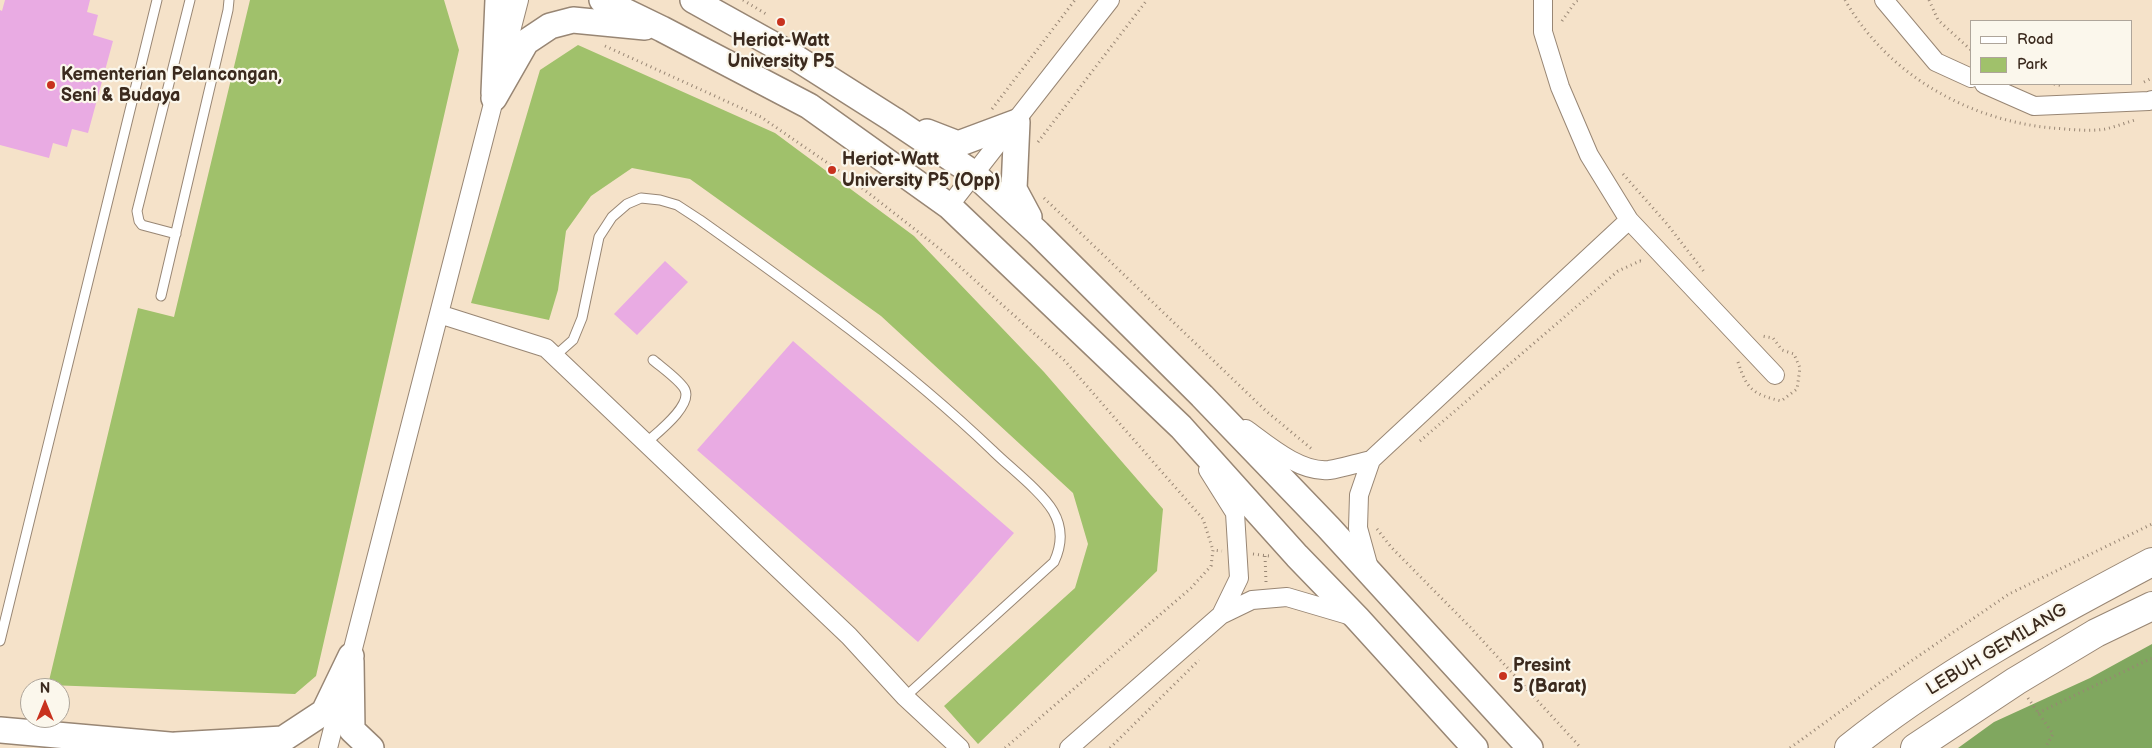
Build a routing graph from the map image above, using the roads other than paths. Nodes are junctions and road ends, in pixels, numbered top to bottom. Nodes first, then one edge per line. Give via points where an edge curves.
1 (156, 0) edge
2 (190, 0) edge
3 (229, 0) edge
4 (498, 0) edge
5 (519, 0) edge
6 (602, 0) edge
7 (693, 0) edge
8 (1110, 0) edge
9 (1543, 0) edge
10 (1884, 0) edge
11 (662, 29) junction
12 (1970, 78) edge
13 (1986, 85) edge
14 (494, 98) junction
15 (2152, 100) edge
16 (894, 120) junction
17 (1016, 122) junction
18 (974, 173) junction
19 (948, 206) junction
20 (1629, 220) junction
21 (1038, 233) junction
22 (176, 234) junction
23 (161, 296) dead end
24 (439, 314) junction
25 (555, 356) junction
26 (653, 360) dead end
27 (1775, 375) dead end
28 (1202, 396) junction
29 (1181, 427) junction
30 (647, 442) junction
31 (1370, 460) junction
32 (2152, 562) edge
33 (1370, 572) junction
34 (2152, 606) edge
35 (1221, 615) junction
36 (1357, 618) junction
37 (0, 641) edge
38 (351, 656) junction
39 (906, 697) junction
40 (0, 730) edge
41 (100, 743) edge
42 (187, 747) edge
43 (328, 748) edge
44 (371, 748) edge
45 (960, 748) edge
46 (1070, 748) edge
47 (1475, 748) edge
48 (1530, 748) edge
49 (1849, 748) edge
50 (1915, 748) edge

1 - 37 lane
2 - 22 lane via 137,216 147,227
3 - 22 lane
4 - 14 street
5 - 14 street
6 - 11 street
7 - 16 street via 790,54
8 - 17 street
9 - 20 street via 1543,32 1560,87 1589,155
10 - 12 street via 1936,62
11 - 14 street via 574,20 550,26 526,42
11 - 19 street via 809,106
13 - 15 street via 2034,106
14 - 24 street
16 - 17 street via 958,144
16 - 18 street
17 - 18 street
17 - 21 street via 1014,189
18 - 19 street
18 - 21 street
19 - 29 street
20 - 27 street
20 - 31 street
21 - 28 street
22 - 23 lane
24 - 25 street via 546,348
24 - 38 street
25 - 30 street
25 - 39 lane via 574,340 582,318 599,237 612,216 627,204 642,198 660,200 677,205 700,220 833,315 951,411 1036,493 1053,511 1060,529 1061,547 1054,562
26 - 30 lane via 684,389 687,398 683,407
28 - 31 street via 1280,455 1316,470
28 - 33 street
29 - 35 street via 1235,513 1239,578
29 - 36 street
30 - 39 street via 849,636
31 - 33 street via 1359,496 1358,528
32 - 49 main road, LEBUH GEMILANG via 2028,628 1879,724
33 - 48 street
34 - 50 main road, LEBUH GEMILANG via 2096,633
35 - 36 street via 1252,600 1287,597
35 - 46 street
36 - 47 street
38 - 42 street via 324,712 283,739
38 - 43 street
38 - 44 street via 352,730
39 - 45 street
40 - 41 street
41 - 42 street

